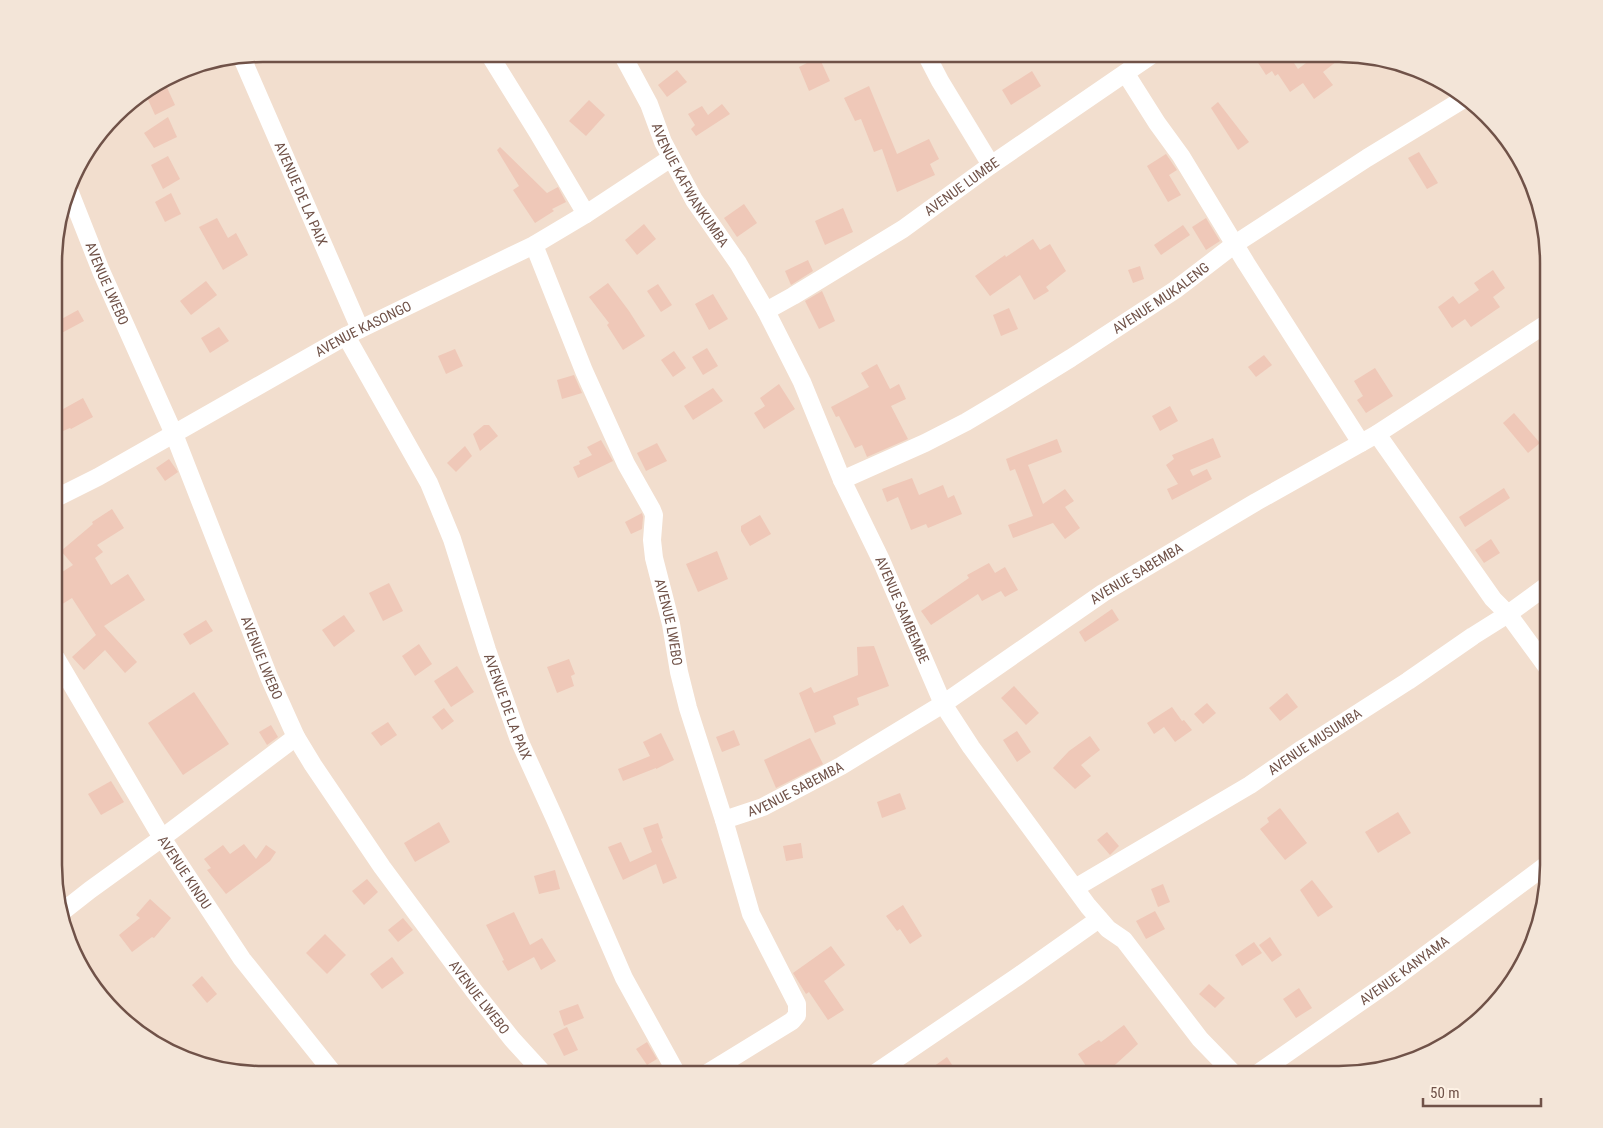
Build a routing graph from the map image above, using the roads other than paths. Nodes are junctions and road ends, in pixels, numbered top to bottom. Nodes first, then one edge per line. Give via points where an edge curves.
1 (493, 62) edge
2 (626, 62) edge
3 (930, 62) edge
4 (1142, 62) edge
5 (244, 63) edge
6 (1126, 74) junction
7 (1459, 102) edge
8 (672, 158) junction
9 (991, 165) junction
10 (73, 200) edge
11 (586, 214) junction
12 (1235, 244) junction
13 (534, 245) junction
14 (766, 311) junction
15 (1540, 328) edge
16 (353, 333) junction
17 (174, 434) junction
18 (1376, 434) junction
19 (1361, 443) junction
20 (842, 480) junction
21 (62, 495) edge
22 (1540, 591) edge
23 (1508, 614) junction
24 (1540, 658) edge
25 (62, 668) edge
26 (943, 704) junction
27 (296, 737) junction
28 (724, 820) junction
29 (162, 838) junction
30 (1540, 871) edge
31 (1075, 888) junction
32 (67, 908) edge
33 (1099, 919) junction
34 (328, 1066) edge
35 (537, 1066) edge
36 (674, 1066) edge
37 (731, 1066) edge
38 (886, 1066) edge
39 (1226, 1066) edge
40 (1268, 1066) edge

1 - 11 street
2 - 8 street, AVENUE KAFWANKUMBA
3 - 9 street
4 - 6 street, AVENUE LUMBE
5 - 16 street, AVENUE DE LA PAIX
6 - 9 street, AVENUE LUMBE
6 - 12 street
7 - 12 street, AVENUE MUKALENG
8 - 11 street, AVENUE KASONGO
8 - 14 street, AVENUE KAFWANKUMBA via 697,205 738,263
9 - 14 street, AVENUE LUMBE via 902,229
10 - 17 street, AVENUE LWEBO
11 - 13 street, AVENUE KASONGO
12 - 19 street
12 - 20 street, AVENUE MUKALENG via 1175,290 966,422
13 - 16 street, AVENUE KASONGO
13 - 28 street, AVENUE LWEBO via 592,388 626,464 654,515 654,558 679,672
14 - 20 street, AVENUE SAMBEMBE via 802,382
15 - 18 street, AVENUE SABEMBA
16 - 17 street, AVENUE KASONGO
16 - 36 street, AVENUE DE LA PAIX via 436,498 519,740 624,978
17 - 21 street, AVENUE KASONGO
17 - 27 street, AVENUE LWEBO via 269,677
18 - 19 street, AVENUE SABEMBA
18 - 23 street via 1494,600
19 - 26 street, AVENUE SABEMBA via 1102,593
20 - 26 street, AVENUE SAMBEMBE via 881,560
22 - 23 street, AVENUE MUSUMBA
23 - 24 street
23 - 31 street, AVENUE MUSUMBA via 1250,785
25 - 29 street, AVENUE KINDU
26 - 28 street, AVENUE SABEMBA via 808,784 763,807
26 - 31 street, AVENUE SAMBEMBE
27 - 29 street
27 - 35 street, AVENUE LWEBO via 382,867 491,1013
28 - 37 street, AVENUE LWEBO via 751,914 798,1004 792,1021
29 - 32 street
29 - 34 street, AVENUE KINDU via 242,959
30 - 40 street, AVENUE KANYAMA
31 - 33 street, AVENUE SAMBEMBE
33 - 38 street
33 - 39 street, AVENUE SAMBEMBE via 1124,940 1200,1039

